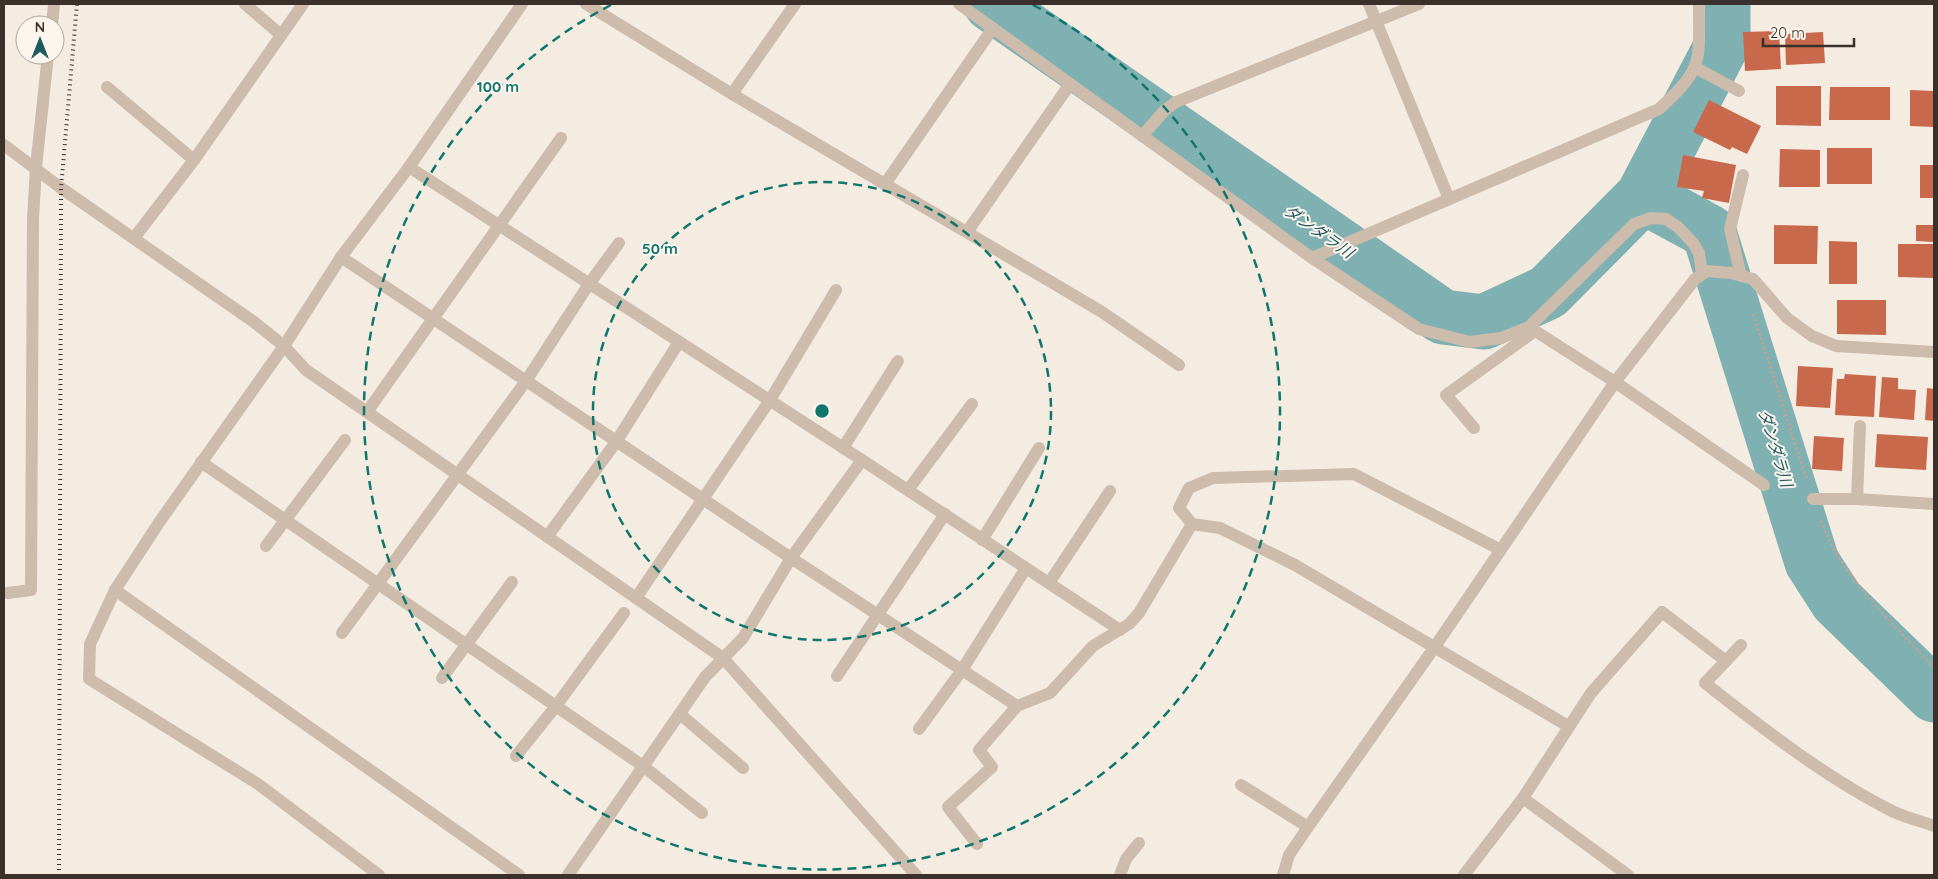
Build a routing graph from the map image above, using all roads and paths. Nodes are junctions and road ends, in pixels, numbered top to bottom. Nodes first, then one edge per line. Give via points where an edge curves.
1 (245, 4) edge
2 (304, 4) edge
3 (522, 4) edge
4 (586, 4) edge
5 (795, 4) edge
6 (962, 4) edge
7 (1369, 4) edge
8 (1419, 4) edge
9 (1699, 4) edge
10 (1376, 22) junction
11 (992, 28) junction
12 (281, 35) junction
13 (47, 65) edge
14 (1700, 70) junction
15 (1070, 84) junction
16 (107, 87) dead end
17 (1739, 92) dead end
18 (732, 94) junction
19 (1146, 131) junction
20 (561, 138) dead end
21 (4, 145) edge
22 (194, 160) junction
23 (36, 167) junction
24 (409, 167) junction
25 (1743, 175) dead end
26 (885, 184) junction
27 (1449, 199) junction
28 (500, 226) junction
29 (967, 232) junction
30 (134, 238) junction
31 (619, 243) dead end
32 (341, 257) junction
33 (1312, 258) junction
34 (1704, 272) junction
35 (1736, 274) junction
36 (589, 284) junction
37 (836, 290) dead end
38 (434, 319) junction
39 (1532, 329) junction
40 (678, 342) junction
41 (284, 346) junction
42 (1934, 352) edge
43 (898, 361) dead end
44 (1179, 365) dead end
45 (526, 381) junction
46 (1615, 382) junction
47 (770, 400) junction
48 (972, 404) dead end
49 (368, 412) junction
50 (1860, 426) dead end
51 (1474, 428) dead end
52 (346, 440) dead end
53 (616, 442) junction
54 (843, 448) junction
55 (1039, 448) dead end
56 (862, 460) junction
57 (201, 462) junction
58 (459, 475) junction
59 (1764, 485) dead end
60 (908, 490) junction
61 (1110, 491) dead end
62 (702, 499) junction
63 (1857, 499) junction
64 (1813, 500) dead end
65 (1934, 504) edge
66 (945, 514) junction
67 (286, 521) junction
68 (1192, 524) junction
69 (547, 536) junction
70 (982, 540) junction
71 (266, 546) dead end
72 (1499, 549) junction
73 (791, 558) junction
74 (1026, 568) junction
75 (512, 582) dead end
76 (377, 583) junction
77 (1049, 583) junction
78 (114, 590) junction
79 (8, 593) dead end
80 (636, 598) junction
81 (624, 613) dead end
82 (878, 615) junction
83 (1120, 630) junction
84 (342, 633) dead end
85 (467, 645) junction
86 (1741, 645) dead end
87 (1434, 648) junction
88 (724, 658) junction
89 (1726, 661) junction
90 (962, 670) junction
91 (837, 676) dead end
92 (442, 678) dead end
93 (556, 706) junction
94 (1017, 706) junction
95 (680, 714) junction
96 (1568, 726) junction
97 (919, 729) dead end
98 (516, 756) dead end
99 (643, 766) junction
100 (743, 768) dead end
101 (1241, 785) dead end
102 (1523, 798) junction
103 (702, 813) dead end
104 (1934, 826) edge
105 (1308, 827) junction
106 (1139, 842) dead end
107 (977, 844) dead end
108 (379, 875) edge
109 (519, 875) edge
110 (568, 875) edge
111 (916, 875) edge
112 (1120, 875) edge
113 (1283, 875) edge
114 (1464, 875) edge
115 (1628, 875) edge

1 - 12 street
2 - 12 street
3 - 24 street
4 - 18 street
5 - 18 street
6 - 11 street
7 - 10 street
8 - 10 street
9 - 14 street
10 - 19 street via 1176,102
10 - 27 street
11 - 15 street
11 - 26 street
12 - 22 street
13 - 23 street
14 - 17 street
14 - 27 street via 1659,109
15 - 19 street
15 - 29 street
16 - 22 street
18 - 26 street
19 - 33 street
20 - 28 street
21 - 23 street
22 - 30 street
23 - 30 street
23 - 79 street via 31,590
24 - 28 street
24 - 32 street
25 - 35 street via 1730,229
26 - 29 street
27 - 33 street
28 - 36 street
28 - 38 street
29 - 44 street via 1102,312
30 - 41 street
31 - 36 street
32 - 38 street
32 - 41 street
33 - 39 street via 1419,330 1470,342
34 - 35 street
34 - 39 street via 1693,243 1666,219 1651,218 1634,224
34 - 46 street via 1695,279
35 - 42 street via 1753,279 1787,318 1812,336 1836,346
36 - 40 street
36 - 45 street
37 - 47 street
38 - 45 street
38 - 49 street
39 - 46 street
39 - 51 street via 1446,396
40 - 47 street
40 - 53 street
41 - 49 street via 306,370
41 - 57 street
43 - 54 street
45 - 53 street
45 - 58 street
46 - 59 street
46 - 72 street
47 - 54 street
47 - 62 street
48 - 60 street
49 - 58 street
50 - 63 street
52 - 67 street
53 - 62 street
53 - 69 street
54 - 56 street
55 - 70 street
56 - 60 street
56 - 73 street
57 - 67 street
57 - 78 street
58 - 69 street
58 - 76 street
60 - 66 street
61 - 77 street
62 - 73 street
62 - 80 street
63 - 64 street
63 - 65 street
66 - 70 street
66 - 82 street
67 - 71 street
67 - 76 street
68 - 72 street via 1179,508 1189,488 1213,478 1354,474
68 - 83 street via 1139,613
68 - 87 street via 1220,528 1295,566
69 - 80 street
70 - 74 street
72 - 87 street
73 - 82 street
73 - 88 street via 743,638
74 - 77 street
74 - 90 street
75 - 85 street
76 - 84 street
76 - 85 street
77 - 83 street
78 - 108 street via 90,644 89,679 258,784
78 - 109 street
80 - 88 street
81 - 93 street
82 - 90 street
82 - 91 street
83 - 94 street via 1092,646 1050,693
85 - 92 street
85 - 93 street
86 - 89 street
87 - 96 street
87 - 105 street
88 - 95 street via 705,677
88 - 111 street
89 - 96 street via 1662,612 1591,693
89 - 104 street via 1705,683 1839,779 1895,812
90 - 94 street
90 - 97 street
93 - 98 street
93 - 99 street
94 - 107 street via 978,750 992,767 948,807
95 - 99 street
95 - 100 street
96 - 102 street
99 - 103 street
99 - 110 street
101 - 105 street
102 - 114 street
102 - 115 street
105 - 113 street via 1289,855
106 - 112 street via 1126,859

